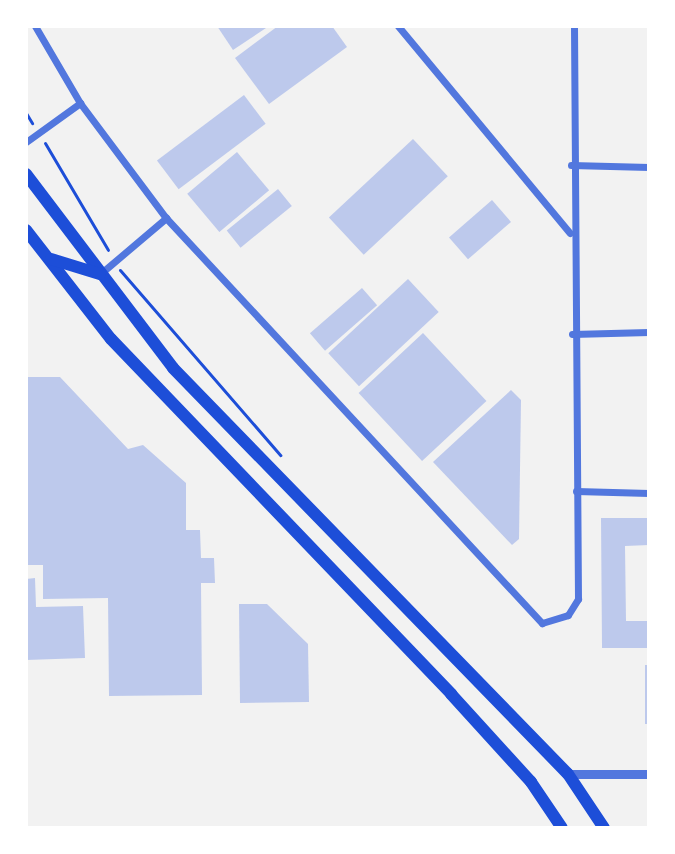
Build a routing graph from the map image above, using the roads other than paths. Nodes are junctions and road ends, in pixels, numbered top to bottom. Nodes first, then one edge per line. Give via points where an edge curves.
1 (35, 26) edge
2 (398, 26) edge
3 (574, 26) edge
4 (80, 103) junction
5 (26, 142) edge
6 (571, 165) junction
7 (649, 167) edge
8 (26, 174) edge
9 (166, 218) junction
10 (26, 230) edge
11 (571, 234) junction
12 (44, 255) junction
13 (100, 274) junction
14 (649, 332) edge
15 (572, 334) junction
16 (576, 491) junction
17 (649, 493) edge
18 (568, 774) junction
19 (649, 774) edge
20 (562, 828) edge
21 (604, 828) edge

1 - 4 street
2 - 11 street
3 - 6 street
4 - 5 street
4 - 9 street
6 - 7 street
6 - 11 street
8 - 13 highway
9 - 13 street via 117,265
9 - 16 street via 500,585 542,623 568,615 578,599
10 - 12 highway
11 - 15 street
12 - 13 highway
12 - 20 highway via 195,431 531,782
13 - 18 highway via 247,449
14 - 15 street
15 - 16 street
16 - 17 street
18 - 19 street
18 - 21 highway

